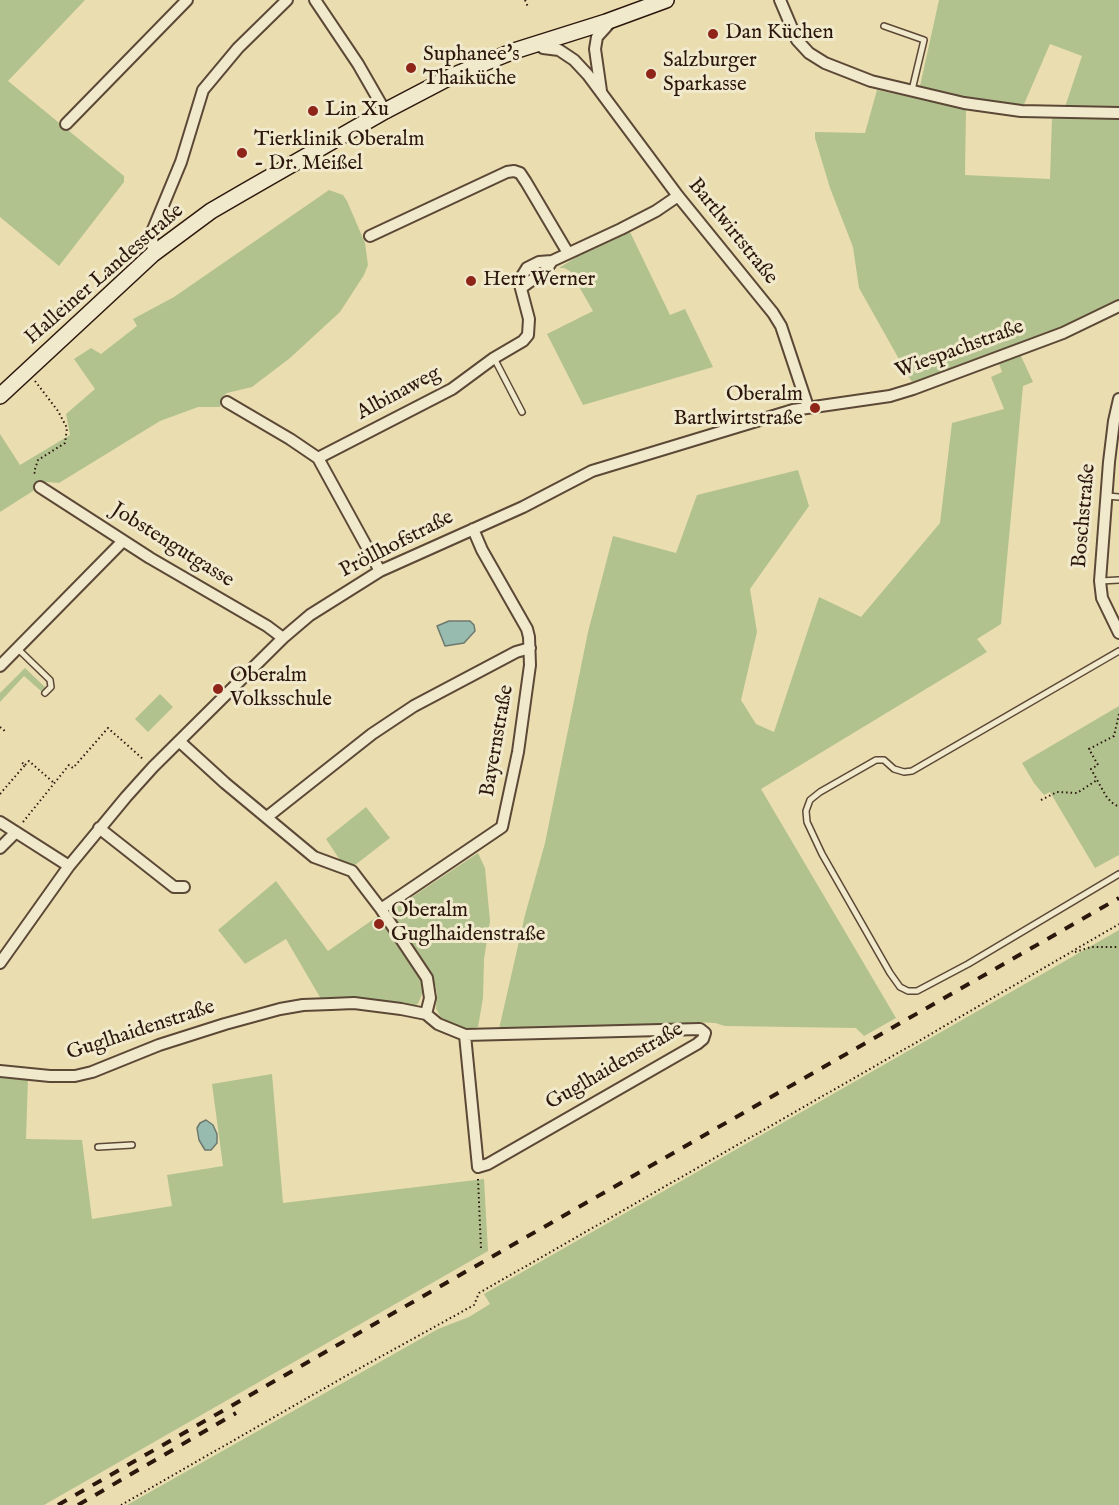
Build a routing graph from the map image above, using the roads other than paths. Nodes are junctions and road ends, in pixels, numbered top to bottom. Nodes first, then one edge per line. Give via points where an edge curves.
1 (187, 0) edge
2 (287, 0) edge
3 (315, 0) edge
4 (666, 0) edge
5 (780, 0) edge
6 (606, 22) junction
7 (884, 26) dead end
8 (542, 43) junction
9 (912, 92) junction
10 (602, 95) junction
11 (385, 111) junction
12 (1119, 113) edge
13 (66, 124) dead end
14 (678, 196) junction
15 (370, 236) dead end
16 (568, 253) junction
17 (153, 254) junction
18 (1119, 306) edge
19 (494, 358) junction
20 (0, 396) edge
21 (1119, 399) edge
22 (227, 402) dead end
23 (808, 407) junction
24 (522, 412) dead end
25 (318, 458) junction
26 (40, 487) road end
27 (1107, 496) junction
28 (1119, 497) edge
29 (473, 529) junction
30 (123, 541) junction
31 (380, 571) junction
32 (1119, 580) edge
33 (1100, 581) junction
34 (1119, 633) edge
35 (283, 638) junction
36 (530, 648) junction
37 (18, 649) junction
38 (1119, 651) edge
39 (0, 666) edge
40 (45, 693) dead end
41 (179, 741) junction
42 (267, 817) junction
43 (0, 822) edge
44 (99, 828) junction
45 (16, 832) junction
46 (0, 848) edge
47 (69, 866) junction
48 (1119, 874) edge
49 (184, 887) dead end
50 (381, 909) junction
51 (0, 963) edge
52 (426, 1014) junction
53 (465, 1035) junction
54 (0, 1071) edge
55 (132, 1145) dead end
56 (98, 1147) dead end

1 - 13 street
2 - 17 street via 238,48 203,90 181,162 152,232
3 - 11 street
4 - 6 main road, Halleiner Landesstraße
5 - 9 street via 796,40 808,53 871,81
6 - 8 main road, Halleiner Landesstraße
6 - 10 street, Bartlwirtstraße via 595,49
7 - 9 lane via 924,40
8 - 10 street, Bartlwirtstraße via 543,48 559,50 574,60
8 - 11 main road, Halleiner Landesstraße via 452,76
9 - 12 street via 1021,111
10 - 14 street, Bartlwirtstraße
11 - 17 main road, Halleiner Landesstraße via 211,211
14 - 16 street, Albinaweg via 656,211
14 - 23 street, Bartlwirtstraße via 781,326
15 - 16 street via 513,171 520,173
16 - 19 street, Albinaweg via 552,261 521,288 529,319 528,335
17 - 20 main road, Halleiner Landesstraße
18 - 23 street, Wiespachstraße via 1063,333 913,390
19 - 24 lane
19 - 25 street, Albinaweg via 452,389
21 - 27 street, Boschstraße
22 - 25 street
23 - 29 street, Pröllhofstraße via 592,471
25 - 31 street
26 - 30 street, Jobstengutgasse
27 - 28 lane
27 - 33 street, Boschstraße
29 - 31 street, Pröllhofstraße
29 - 36 street, Bayernstraße via 526,629
30 - 35 street, Jobstengutgasse
30 - 37 street
31 - 35 street, Pröllhofstraße via 310,615
32 - 33 lane
33 - 34 street, Boschstraße via 1102,598
35 - 41 street, Pröllhofstraße
36 - 42 street via 414,706
36 - 50 street, Bayernstraße via 518,752 502,827
37 - 39 street
37 - 40 lane via 50,680 51,687
38 - 48 lane via 912,771 894,769 884,760 876,760 820,792 810,800 806,811 822,854 890,973 908,991 917,991 968,964
41 - 42 street
41 - 44 street, Pröllhofstraße
42 - 50 street via 315,857 352,871
43 - 45 street
44 - 47 street, Pröllhofstraße
44 - 49 street via 174,887
45 - 46 street
45 - 47 street
47 - 51 street, Pröllhofstraße
50 - 52 street via 428,978 430,998
52 - 53 street, Guglhaidenstraße via 438,1024
52 - 54 street, Guglhaidenstraße via 354,1004 303,1005 188,1035 75,1076
53 - 53 street, Guglhaidenstraße via 700,1029 705,1033 696,1044 478,1167
55 - 56 lane

